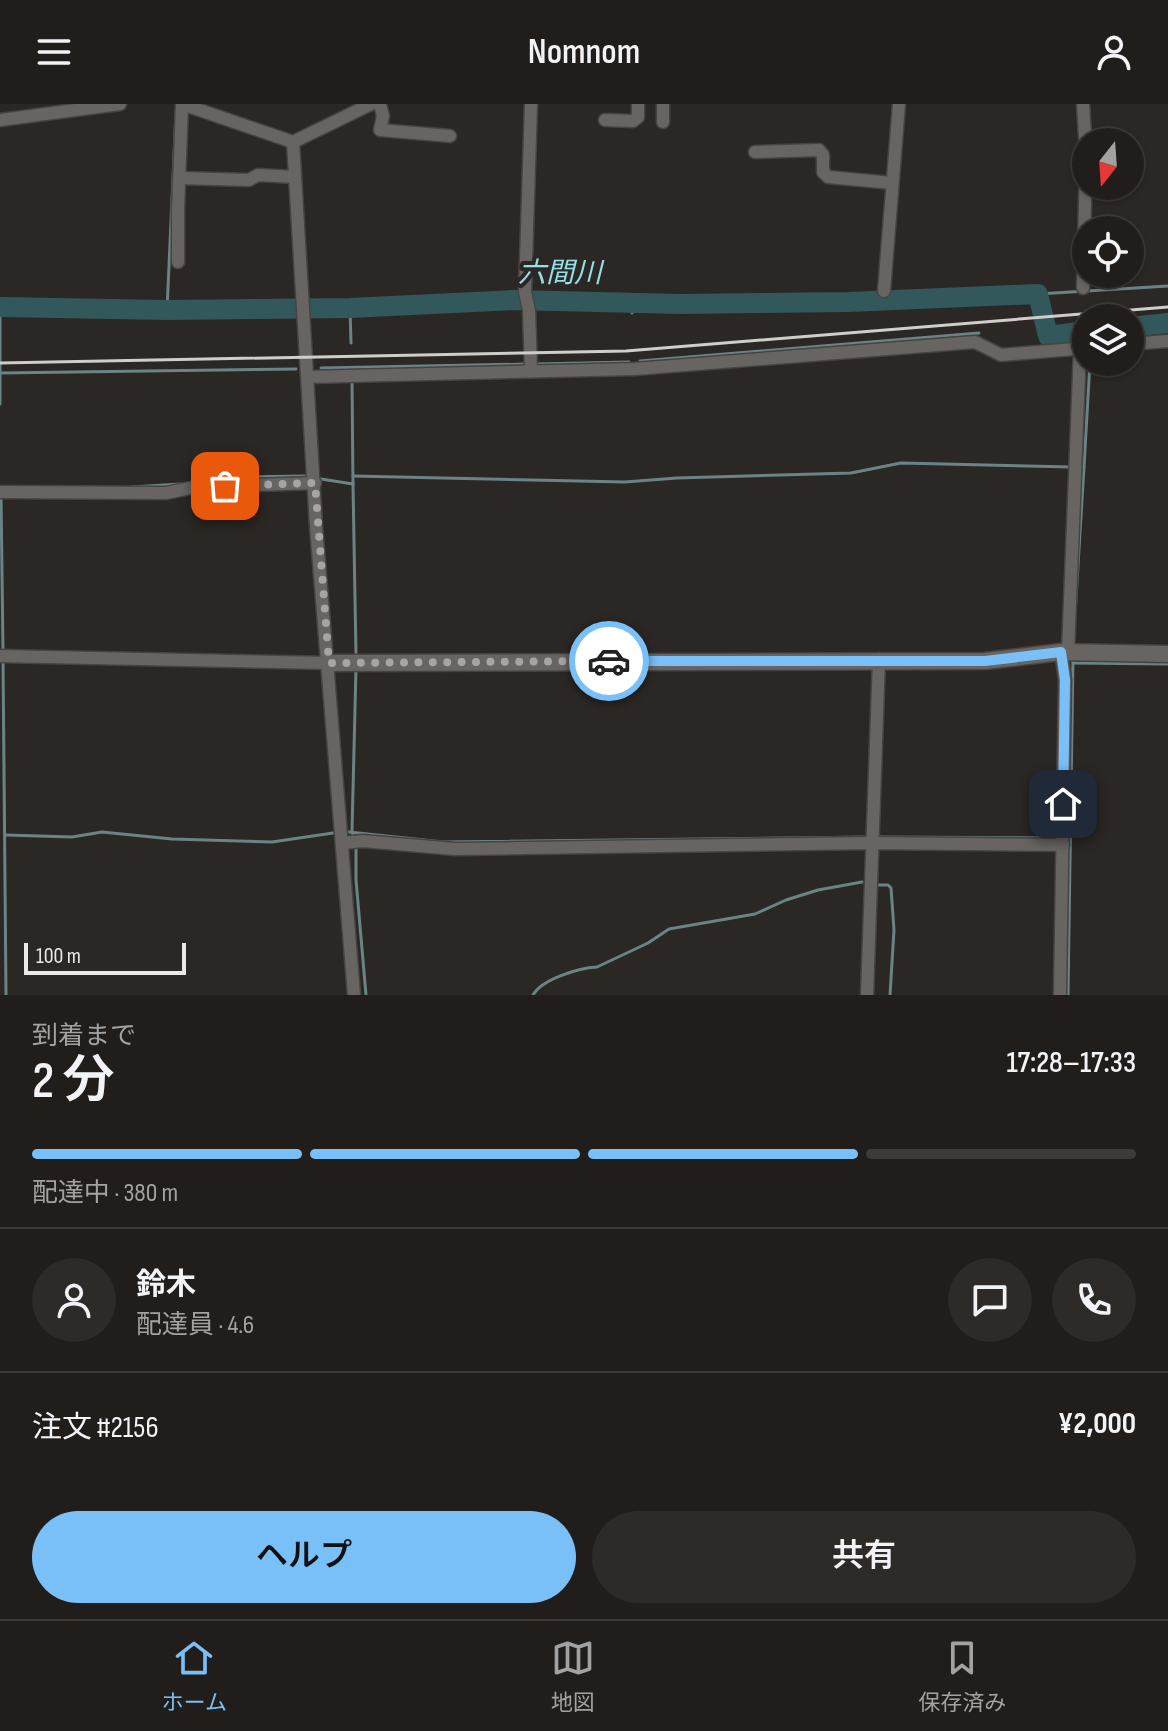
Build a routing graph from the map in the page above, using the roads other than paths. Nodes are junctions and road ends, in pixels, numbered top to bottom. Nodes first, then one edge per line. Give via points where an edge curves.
1 (120, 104) edge
2 (182, 104) edge
3 (370, 104) edge
4 (380, 104) edge
5 (531, 104) edge
6 (638, 104) edge
7 (663, 104) edge
8 (899, 104) edge
9 (1083, 104) edge
10 (220, 110) edge
11 (0, 120) edge
12 (605, 120) dead end
13 (663, 122) dead end
14 (1084, 128) edge
15 (450, 136) dead end
16 (293, 142) junction
17 (755, 152) dead end
18 (295, 177) junction
19 (179, 178) junction
20 (892, 183) junction
21 (178, 262) dead end
22 (884, 291) dead end
23 (1168, 341) edge
24 (1144, 343) edge
25 (1072, 350) edge
26 (531, 366) junction
27 (1081, 376) edge
28 (308, 377) junction
29 (315, 483) junction
30 (1, 492) edge
31 (1070, 652) junction
32 (1168, 654) edge
33 (2, 656) edge
34 (879, 659) junction
35 (329, 663) junction
36 (872, 839) junction
37 (1063, 840) junction
38 (352, 842) junction
39 (354, 995) edge
40 (867, 995) edge
41 (1060, 995) edge

1 - 11 street
2 - 10 street
2 - 19 street
3 - 16 street
4 - 15 street via 380,130
5 - 26 street via 525,292
6 - 12 street via 633,121
7 - 13 street
8 - 20 street
9 - 14 street
10 - 16 street
16 - 18 street
17 - 20 street via 819,150 828,177
18 - 19 street
18 - 28 street
19 - 21 street
20 - 22 street
23 - 24 street
25 - 26 street via 1001,355 975,342 684,366
26 - 28 street
27 - 31 street
28 - 29 street
29 - 30 street via 195,487 166,493
29 - 35 street
31 - 32 street
31 - 34 street via 985,661
31 - 37 street
33 - 35 street
34 - 35 street
34 - 36 street
35 - 38 street
36 - 37 street
36 - 38 street via 455,849
36 - 40 street
37 - 41 street
38 - 39 street

